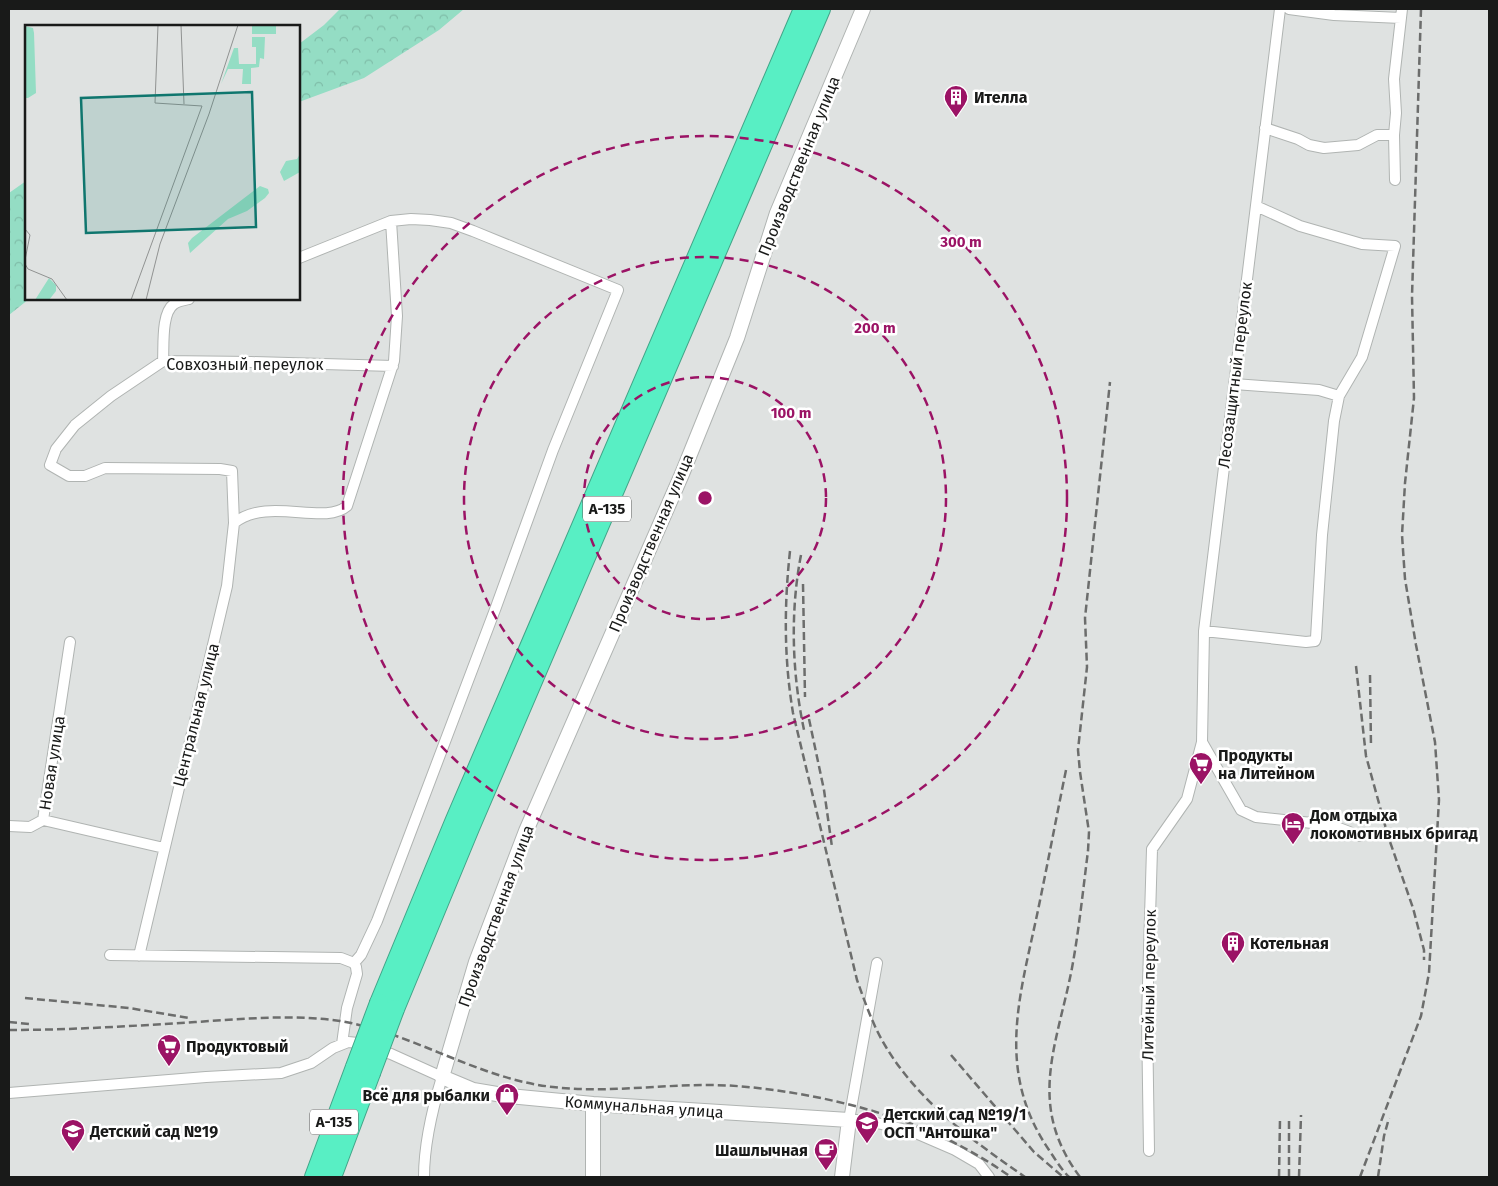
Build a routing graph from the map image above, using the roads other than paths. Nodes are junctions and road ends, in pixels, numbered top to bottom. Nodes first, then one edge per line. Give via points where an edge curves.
1 (803, 9) edge
2 (821, 9) edge
3 (863, 9) edge
4 (1280, 9) edge
5 (1289, 9) edge
6 (1402, 13) edge
7 (1265, 128) junction
8 (1394, 136) junction
9 (1395, 180) dead end
10 (1256, 206) junction
11 (391, 221) junction
12 (300, 258) edge
13 (186, 300) edge
14 (163, 361) junction
15 (393, 366) junction
16 (1234, 384) junction
17 (1339, 396) junction
18 (232, 471) joint
19 (234, 524) junction
20 (1204, 631) junction
21 (70, 642) dead end
22 (1202, 742) junction
23 (43, 820) junction
24 (1169, 825) joint
25 (9, 826) edge
26 (1360, 836) dead end
27 (164, 848) junction
28 (110, 955) dead end
29 (139, 956) junction
30 (354, 963) junction
31 (877, 963) dead end
32 (387, 1006) junction
33 (342, 1044) junction
34 (363, 1070) junction
35 (442, 1077) junction
36 (9, 1093) edge
37 (593, 1104) junction
38 (849, 1120) junction
39 (1149, 1151) dead end
40 (314, 1177) edge
41 (332, 1177) edge
42 (424, 1177) edge
43 (593, 1177) edge
44 (842, 1177) edge
45 (989, 1177) edge

1 - 32 highway, А-135 via 458,813
2 - 32 highway, А-135 via 470,828
3 - 35 street, Производственная улица via 777,213 737,338 682,474 502,890 476,962
4 - 7 street, Лесозащитный переулок
5 - 6 street via 1334,15
6 - 8 street via 1394,79
7 - 8 street via 1324,148 1358,144 1377,135
7 - 10 street, Лесозащитный переулок
8 - 9 street
10 - 16 street, Лесозащитный переулок
10 - 17 street via 1300,226 1362,244 1395,246 1362,357
11 - 12 street
11 - 15 street via 397,316
11 - 30 street via 411,219 451,224 618,290 553,450 377,920
13 - 14 street via 175,303 165,320
14 - 15 street, Совхозный переулок
14 - 18 street, Совхозный переулок via 75,425 56,449 50,465 68,476 85,476 105,468
15 - 19 street via 347,506 342,511 256,512
16 - 17 street via 1319,390
16 - 20 street, Лесозащитный переулок
17 - 20 street via 1322,535 1315,641
18 - 19 street, Центральная улица
19 - 27 street, Центральная улица via 227,586
20 - 22 street, Лесозащитный переулок
21 - 23 street, Новая улица
22 - 24 street, Лесозащитный переулок via 1187,799
22 - 26 street via 1241,810 1256,817 1331,825
23 - 25 street via 30,827
23 - 27 street, Новая улица
24 - 39 street, Литейный переулок via 1152,849 1147,1018
27 - 29 street, Центральная улица
28 - 29 street
29 - 30 street via 341,958
30 - 33 street via 357,974 347,1008
31 - 38 street
32 - 34 highway, А-135, bridge
33 - 35 street via 358,1043
33 - 36 street via 311,1063 281,1073
34 - 40 highway, А-135
34 - 41 highway, А-135
35 - 37 street, Коммунальная улица via 488,1093
35 - 42 street via 432,1110
37 - 38 street, Коммунальная улица
37 - 43 street
38 - 44 street
38 - 45 street via 864,1120 911,1131 979,1164

